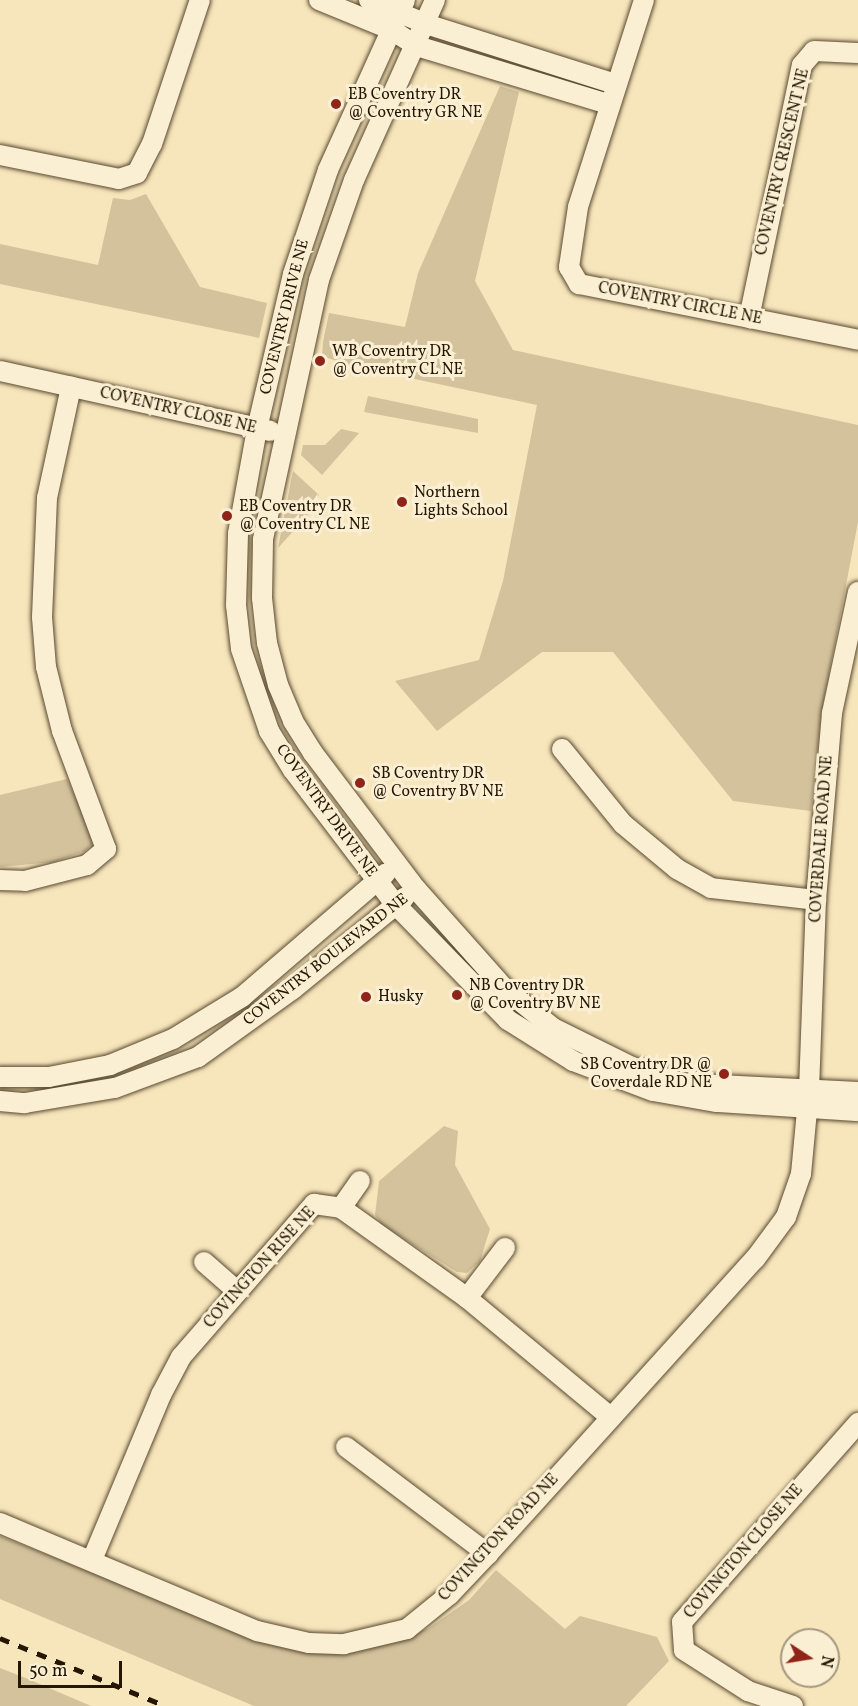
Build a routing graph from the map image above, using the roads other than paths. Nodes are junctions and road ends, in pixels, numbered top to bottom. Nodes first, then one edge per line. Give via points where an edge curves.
1 (200, 0) edge
2 (319, 0) edge
3 (369, 0) edge
4 (435, 0) edge
5 (644, 0) edge
6 (399, 15) edge
7 (426, 24) junction
8 (417, 46) junction
9 (858, 53) edge
10 (615, 84) junction
11 (608, 104) junction
12 (0, 155) edge
13 (750, 318) junction
14 (858, 340) edge
15 (0, 371) edge
16 (71, 387) junction
17 (257, 429) junction
18 (285, 435) junction
19 (858, 592) edge
20 (562, 749) dead end
21 (396, 864) junction
22 (0, 880) edge
23 (376, 880) junction
24 (416, 889) junction
25 (816, 900) junction
26 (395, 904) junction
27 (272, 970) junction
28 (293, 989) junction
29 (498, 995) junction
30 (0, 1077) edge
31 (858, 1092) edge
32 (808, 1099) junction
33 (0, 1101) edge
34 (858, 1111) edge
35 (360, 1181) dead end
36 (341, 1208) junction
37 (505, 1248) dead end
38 (204, 1262) dead end
39 (236, 1290) junction
40 (467, 1298) junction
41 (609, 1416) junction
42 (858, 1423) edge
43 (346, 1447) dead end
44 (0, 1523) edge
45 (488, 1554) junction
46 (92, 1560) junction
47 (793, 1706) edge

1 - 12 street via 152,144 137,173 119,179
2 - 6 street
3 - 6 street
4 - 7 street, COVENTRY DRIVE NE
5 - 10 street, COVENTRY CIRCLE NE
6 - 7 street
6 - 8 street
6 - 17 street, COVENTRY DRIVE NE via 325,180 293,274
7 - 8 street, COVENTRY DRIVE NE
7 - 10 street
8 - 11 street
8 - 18 street, COVENTRY DRIVE NE via 354,180 319,280
9 - 13 street, COVENTRY CRESCENT NE via 814,51 802,65
10 - 11 street, COVENTRY CIRCLE NE
11 - 13 street, COVENTRY CIRCLE NE via 578,207 569,267 579,284
13 - 14 street, COVENTRY CIRCLE NE
15 - 16 street, COVENTRY CLOSE NE
16 - 17 street, COVENTRY CLOSE NE
16 - 22 street via 47,498 42,617 46,667 62,731 106,849 87,865 25,881
17 - 18 street, COVENTRY CLOSE NE
17 - 23 street, COVENTRY DRIVE NE via 238,534 237,605 242,649 269,731 293,770
18 - 21 street, COVENTRY DRIVE NE via 263,540 262,598 267,643 293,721
19 - 25 street, COVERDALE ROAD NE via 832,712
20 - 25 street via 623,824 677,869 711,888
21 - 23 street, COVENTRY BOULEVARD NE
21 - 24 street, COVENTRY DRIVE NE
23 - 26 street, COVENTRY DRIVE NE
23 - 27 street, COVENTRY BOULEVARD NE
24 - 26 street, COVENTRY BOULEVARD NE
24 - 29 street, COVENTRY DRIVE NE
25 - 32 street, COVERDALE ROAD NE
26 - 28 street, COVENTRY BOULEVARD NE
26 - 29 street, COVENTRY DRIVE NE
27 - 28 street
27 - 30 street, COVENTRY BOULEVARD NE via 242,997 173,1040 110,1065 49,1077
28 - 33 street, COVENTRY BOULEVARD NE via 198,1057 115,1088 25,1103
29 - 32 street, COVENTRY DRIVE NE via 553,1028 632,1067 679,1083
31 - 32 street, COVENTRY DRIVE NE
32 - 34 street, COVENTRY DRIVE NE
32 - 41 street, COVINGTON ROAD NE via 801,1174 786,1217 755,1259
35 - 36 street
36 - 39 street, COVINGTON RISE NE via 314,1204
36 - 40 street, COVINGTON RISE NE
37 - 40 street
38 - 39 street
39 - 46 street, COVINGTON RISE NE via 181,1357
40 - 41 street, COVINGTON RISE NE
41 - 45 street, COVINGTON ROAD NE
42 - 47 street, COVINGTON CLOSE NE via 682,1622 684,1650 748,1691
43 - 45 street
44 - 46 street, COVINGTON ROAD NE
45 - 46 street, COVINGTON ROAD NE via 449,1595 407,1629 344,1644 309,1643 257,1631

